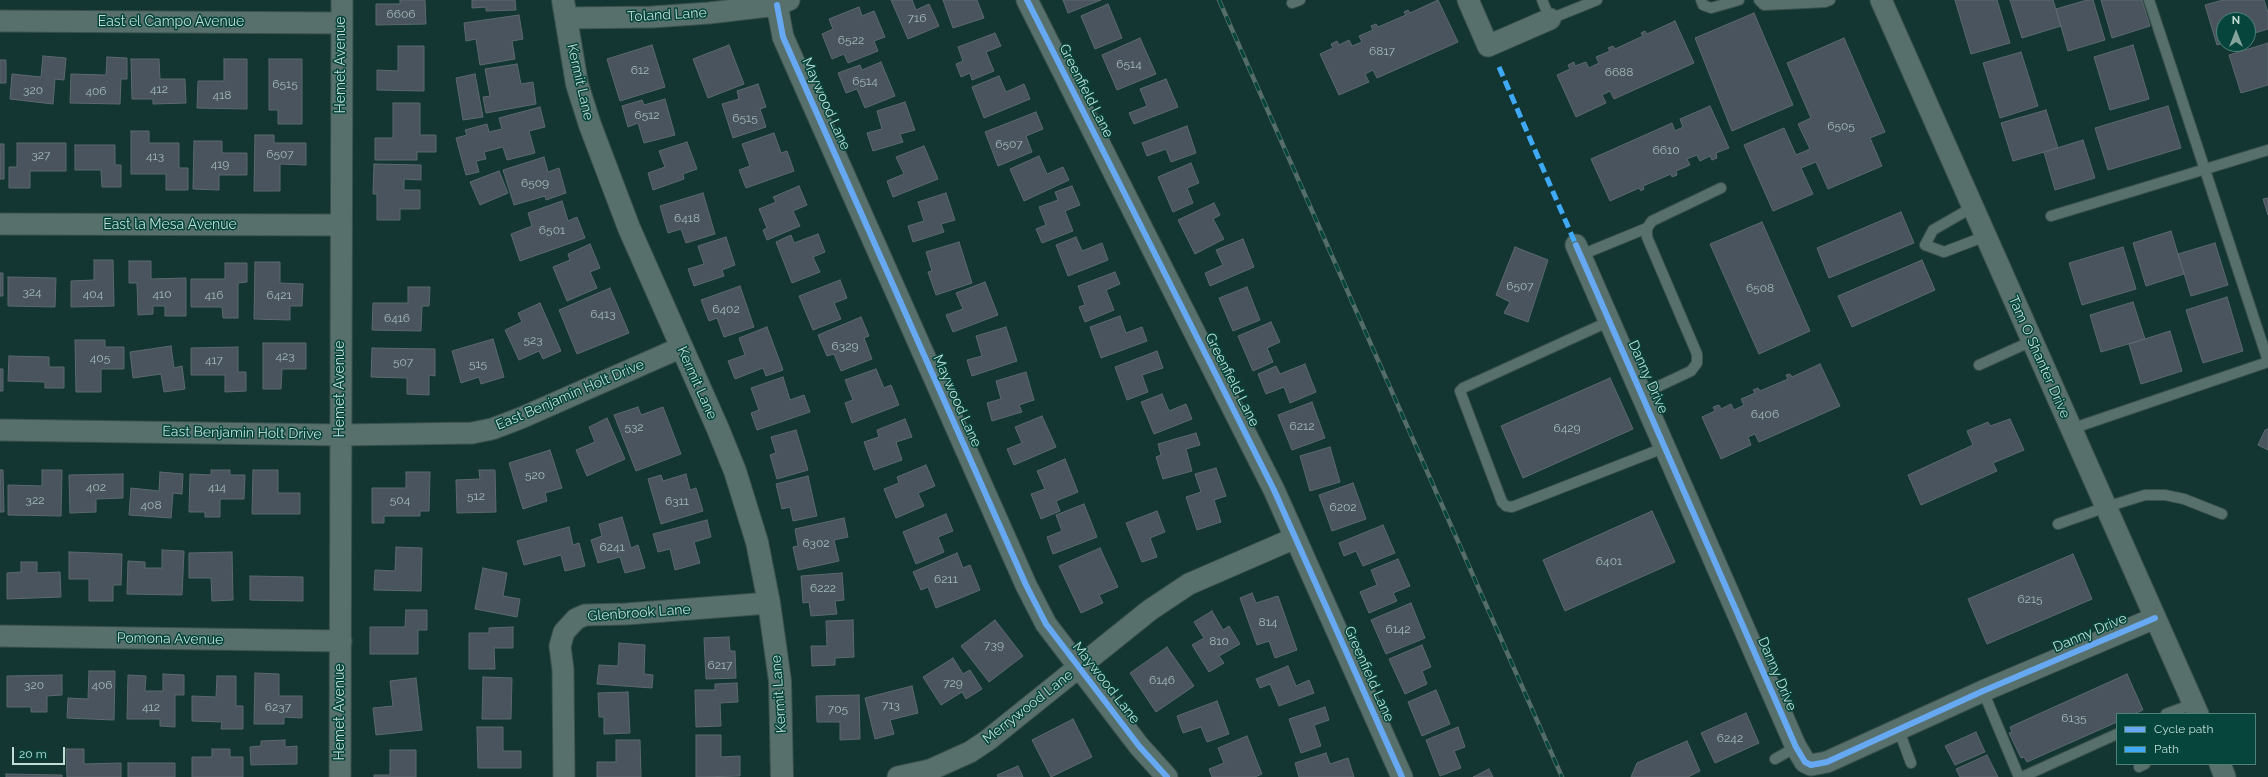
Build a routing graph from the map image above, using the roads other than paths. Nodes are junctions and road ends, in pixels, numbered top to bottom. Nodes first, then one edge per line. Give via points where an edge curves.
1 (342, 0) edge
2 (1027, 0) edge
3 (1468, 0) edge
4 (1542, 0) edge
5 (1597, 0) edge
6 (1701, 0) edge
7 (1739, 0) edge
8 (1760, 0) edge
9 (1830, 0) edge
10 (1881, 0) edge
11 (2149, 0) edge
12 (783, 2) edge
13 (1799, 2) edge
14 (565, 9) edge
15 (1550, 19) junction
16 (0, 21) edge
17 (342, 24) junction
18 (2268, 150) edge
19 (2204, 170) junction
20 (1721, 188) dead end
21 (1973, 207) junction
22 (2051, 216) dead end
23 (0, 224) edge
24 (340, 225) junction
25 (1647, 228) junction
26 (1986, 236) junction
27 (1578, 250) joint
28 (1610, 321) junction
29 (2032, 340) junction
30 (682, 347) junction
31 (2268, 362) edge
32 (1979, 365) dead end
33 (1642, 394) junction
34 (2071, 429) junction
35 (0, 430) edge
36 (341, 434) junction
37 (1666, 447) junction
38 (2106, 507) junction
39 (2222, 514) dead end
40 (2058, 524) dead end
41 (1296, 538) junction
42 (769, 603) junction
43 (2155, 618) junction
44 (0, 636) edge
45 (341, 641) junction
46 (1078, 668) junction
47 (1982, 691) junction
48 (2195, 709) edge
49 (2172, 713) edge
50 (1898, 728) junction
51 (2116, 734) edge
52 (1796, 748) junction
53 (1775, 759) dead end
54 (1911, 763) dead end
55 (2220, 765) edge
56 (340, 777) edge
57 (564, 777) edge
58 (782, 777) edge
59 (898, 777) edge
60 (1167, 777) edge
61 (1402, 777) edge
62 (2021, 777) edge
63 (2225, 777) edge

1 - 17 street, Hemet Avenue
2 - 41 street, Greenfield Lane
3 - 15 street via 1488,46
4 - 15 lane
5 - 15 lane
6 - 7 lane via 1703,5 1711,8
8 - 13 lane via 1764,6
9 - 13 lane
10 - 21 street, Tam O Shanter Drive
11 - 19 lane
12 - 14 street, Toland Lane via 652,17
12 - 46 street, Maywood Lane via 783,37 1026,585 1046,624
14 - 30 street, Kermit Lane via 577,84 590,125 629,228
16 - 17 street, East el Campo Avenue
17 - 24 street, Hemet Avenue
18 - 19 lane
19 - 22 lane
19 - 31 lane
20 - 25 lane via 1652,222
21 - 26 street, Tam O Shanter Drive
21 - 26 lane via 1933,230 1925,245 1944,252
23 - 24 street, East la Mesa Avenue
24 - 36 street, Hemet Avenue
25 - 27 lane
25 - 33 lane via 1647,237 1697,354 1697,363 1691,371
26 - 29 street, Tam O Shanter Drive
27 - 28 street, Danny Drive
28 - 33 street, Danny Drive
28 - 37 lane via 1460,391 1502,502 1512,507
29 - 32 lane
29 - 34 street, Tam O Shanter Drive
30 - 36 street, East Benjamin Holt Drive via 492,429 450,435
30 - 42 street, Kermit Lane via 735,471 757,542
31 - 34 lane
33 - 37 street, Danny Drive
34 - 38 street, Tam O Shanter Drive
35 - 36 street, East Benjamin Holt Drive
36 - 45 street, Hemet Avenue
37 - 52 street, Danny Drive
38 - 39 lane via 2145,495 2165,495 2184,499
38 - 40 lane
38 - 43 street, Tam O Shanter Drive
41 - 46 street, Merrywood Lane via 1189,584 1150,610
41 - 61 street, Greenfield Lane
42 - 57 street, Glenbrook Lane via 585,615 576,619 564,632 560,646 563,670
42 - 58 street, Kermit Lane via 780,681
43 - 47 street, Danny Drive
43 - 48 street, Tam O Shanter Drive
44 - 45 street, Pomona Avenue
45 - 56 street, Hemet Avenue
46 - 59 street, Merrywood Lane via 970,752 930,770
46 - 60 street, Maywood Lane via 1139,746
47 - 50 street, Danny Drive
47 - 62 lane
48 - 49 lane
50 - 52 street, Danny Drive via 1819,764 1811,765 1805,762
50 - 54 lane
51 - 62 lane
52 - 53 lane
55 - 63 street

